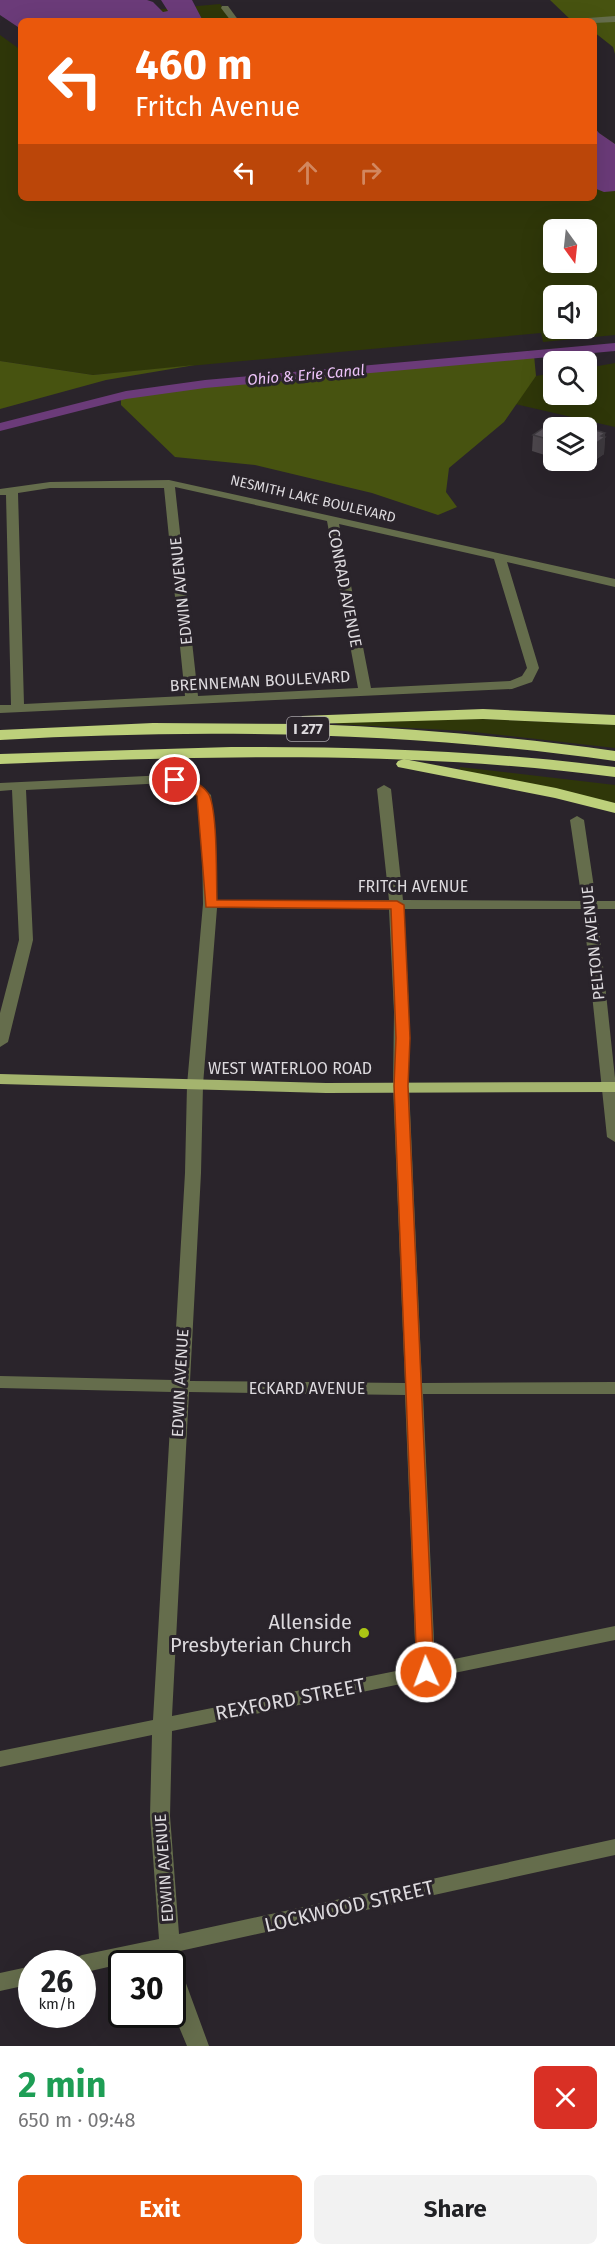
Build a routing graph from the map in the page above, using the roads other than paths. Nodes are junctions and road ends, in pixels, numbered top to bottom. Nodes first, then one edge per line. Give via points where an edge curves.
1 (225, 8) dead end
2 (233, 18) edge
3 (615, 18) edge
4 (597, 20) edge
5 (169, 483) junction
6 (6, 491) edge
7 (332, 518) junction
8 (500, 558) junction
9 (615, 583) edge
10 (365, 692) junction
11 (192, 700) junction
12 (18, 708) junction
13 (0, 709) edge
14 (615, 720) edge
15 (206, 727) junction
16 (0, 735) edge
17 (340, 752) junction
18 (615, 756) edge
19 (0, 759) edge
20 (615, 772) edge
21 (19, 786) junction
22 (0, 787) edge
23 (384, 789) dead end
24 (615, 808) edge
25 (577, 820) dead end
26 (210, 904) junction
27 (397, 905) junction
28 (591, 905) junction
29 (615, 905) edge
30 (0, 1042) edge
31 (0, 1079) edge
32 (195, 1085) junction
33 (401, 1086) junction
34 (611, 1087) edge
35 (615, 1137) edge
36 (0, 1382) edge
37 (180, 1388) junction
38 (415, 1388) junction
39 (615, 1388) edge
40 (615, 1633) edge
41 (426, 1672) junction
42 (162, 1725) junction
43 (0, 1759) edge
44 (615, 1848) edge
45 (171, 1950) edge
46 (186, 1950) edge
47 (18, 1979) edge
48 (0, 1983) edge
49 (186, 2017) edge
50 (198, 2046) edge

1 - 2 street
3 - 4 street
5 - 6 street, NESMITH LAKE BOULEVARD via 50,485
5 - 7 street, NESMITH LAKE BOULEVARD
5 - 11 street, EDWIN AVENUE
6 - 12 street
7 - 8 street, NESMITH LAKE BOULEVARD
7 - 10 street, CONRAD AVENUE
8 - 9 street, NESMITH LAKE BOULEVARD
8 - 10 street, BRENNEMAN BOULEVARD via 532,674 522,682 504,686
10 - 11 street, BRENNEMAN BOULEVARD
11 - 12 street, BRENNEMAN BOULEVARD
12 - 13 street, BRENNEMAN BOULEVARD
14 - 15 highway via 432,714
15 - 16 highway, I 277
15 - 18 highway, I 277 via 442,736
17 - 19 highway, I 277 via 191,752
17 - 20 highway, I 277 via 561,764
17 - 24 highway
21 - 22 street
21 - 26 street, EDWIN AVENUE via 167,779 194,785 204,802
21 - 30 street via 26,940
23 - 27 street
25 - 28 street, PELTON AVENUE
26 - 27 street, FRITCH AVENUE
26 - 32 street, EDWIN AVENUE
27 - 28 street, FRITCH AVENUE
27 - 33 street via 403,1038
28 - 29 street, FRITCH AVENUE
28 - 34 street, PELTON AVENUE
31 - 32 main road, WEST WATERLOO ROAD
32 - 33 main road, WEST WATERLOO ROAD
32 - 37 street, EDWIN AVENUE
33 - 34 main road, WEST WATERLOO ROAD
33 - 38 street
34 - 35 street, PELTON AVENUE
36 - 37 street, ECKARD AVENUE
37 - 38 street, ECKARD AVENUE
37 - 42 street, EDWIN AVENUE
38 - 39 street, ECKARD AVENUE
38 - 41 street
40 - 41 street, REXFORD STREET
41 - 42 street, REXFORD STREET
42 - 43 street, REXFORD STREET
42 - 45 street, EDWIN AVENUE via 160,1816
44 - 46 street, LOCKWOOD STREET
47 - 48 street
49 - 50 street

